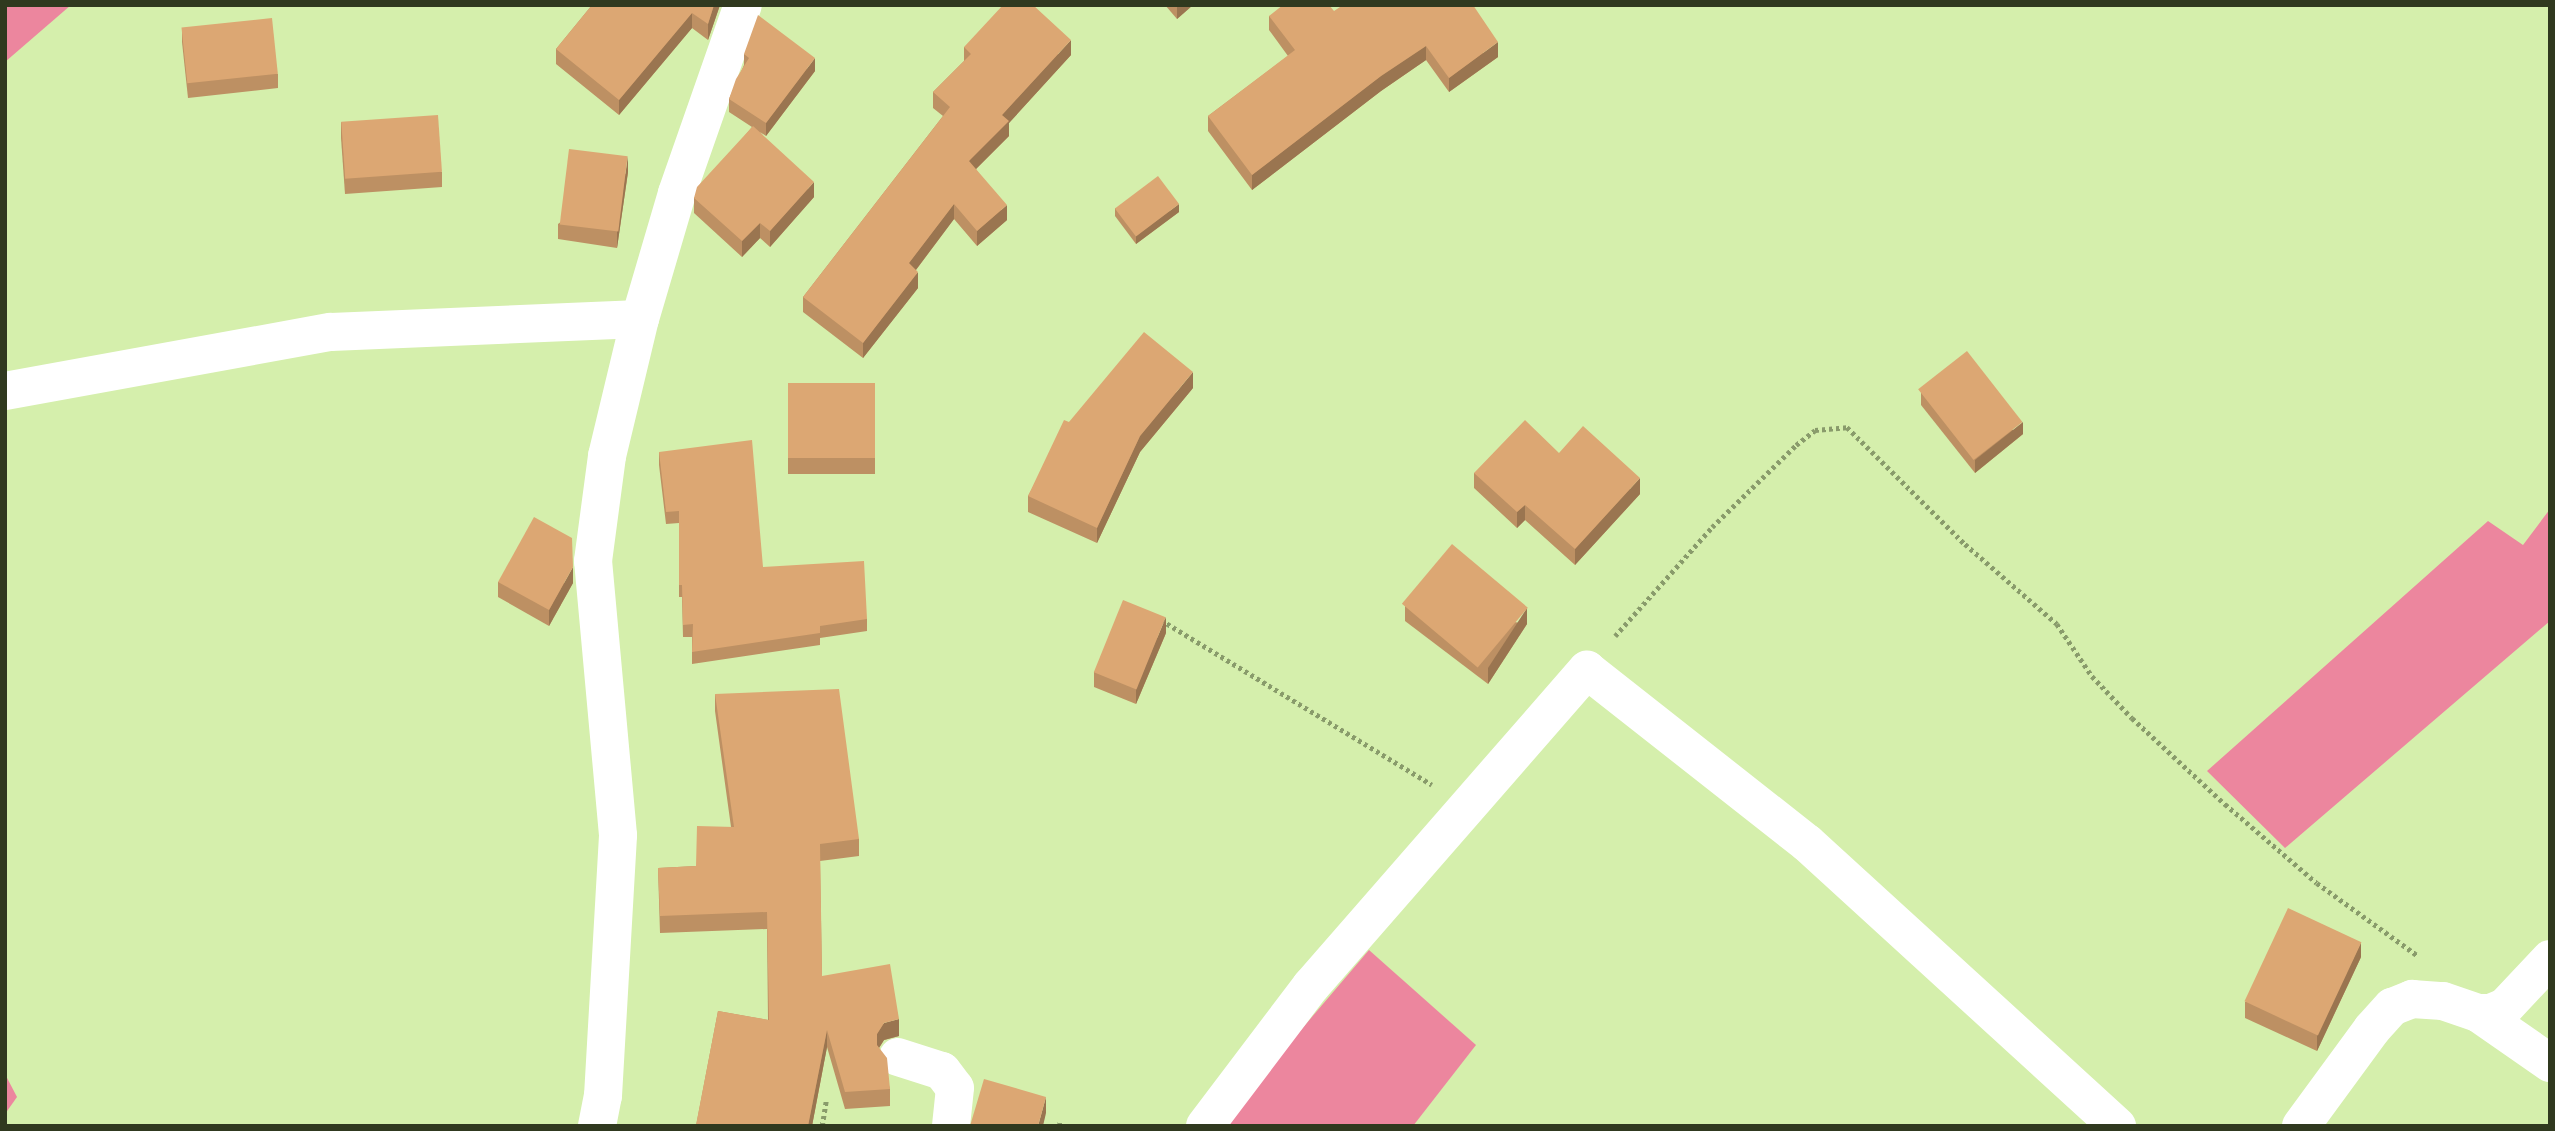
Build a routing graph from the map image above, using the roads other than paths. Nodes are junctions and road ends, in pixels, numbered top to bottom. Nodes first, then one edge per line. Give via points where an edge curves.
1 (743, 5) edge
2 (640, 319) junction
3 (5, 391) edge
4 (2550, 959) edge
5 (2479, 1013) junction
6 (898, 1057) dead end
7 (2550, 1063) edge
8 (597, 1126) edge
9 (951, 1126) edge
10 (1205, 1126) edge
11 (2117, 1126) edge
12 (2301, 1126) edge

1 - 2 street via 677,193
2 - 3 street via 331,332
2 - 8 street via 607,456 593,561 618,835 603,1096
4 - 5 street via 2505,1007
5 - 7 street
5 - 12 street via 2443,1001 2412,999 2392,1007
6 - 9 street via 942,1071 955,1088
10 - 11 street via 1311,986 1587,670 1807,843

